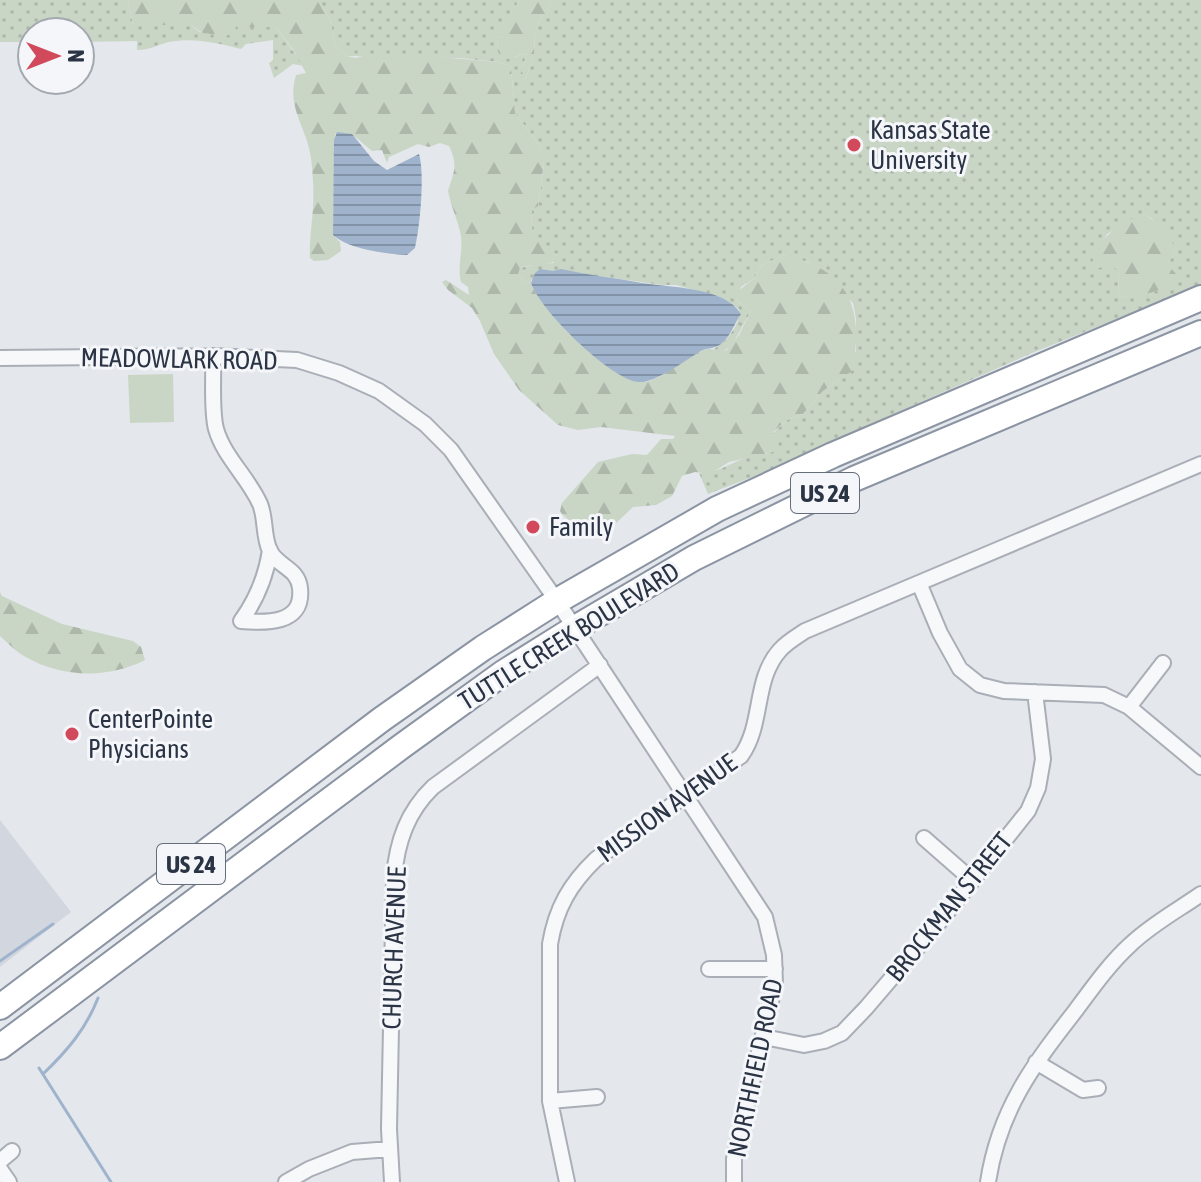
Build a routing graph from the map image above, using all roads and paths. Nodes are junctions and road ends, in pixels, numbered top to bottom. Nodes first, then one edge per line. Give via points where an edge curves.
1 (1201, 298) edge
2 (1201, 333) edge
3 (213, 356) junction
4 (0, 358) edge
5 (1201, 464) edge
6 (270, 550) junction
7 (919, 583) junction
8 (557, 601) junction
9 (575, 628) junction
10 (1163, 663) dead end
11 (600, 665) junction
12 (1035, 692) junction
13 (1129, 707) junction
14 (1201, 767) edge
15 (687, 796) junction
16 (924, 838) dead end
17 (972, 880) junction
18 (1201, 894) edge
19 (709, 969) dead end
20 (775, 969) junction
21 (0, 1007) edge
22 (764, 1037) junction
23 (0, 1047) edge
24 (1036, 1062) junction
25 (1098, 1088) dead end
26 (597, 1097) dead end
27 (550, 1101) junction
28 (390, 1149) junction
29 (0, 1169) edge
30 (9, 1182) edge
31 (286, 1182) edge
32 (392, 1182) edge
33 (567, 1182) edge
34 (734, 1182) edge
35 (988, 1182) edge

1 - 8 highway, TUTTLE CREEK BOULEVARD / US 24 via 732,502
2 - 9 highway, TUTTLE CREEK BOULEVARD / US 24 via 854,479 694,558
3 - 4 street, MEADOWLARK ROAD
3 - 6 street via 217,431 261,506
3 - 8 street, MEADOWLARK ROAD via 297,360 339,373 425,424 451,450
5 - 7 street, MISSION AVENUE
6 - 6 street via 293,570 300,596 296,607 281,620 241,621 260,589
7 - 12 street via 960,669 980,685
7 - 15 street, MISSION AVENUE via 787,643 768,669 749,745
8 - 9 street, MEADOWLARK ROAD
8 - 21 highway, TUTTLE CREEK BOULEVARD / US 24 via 382,719
9 - 11 street, NORTHFIELD ROAD
9 - 23 highway, TUTTLE CREEK BOULEVARD / US 24 via 402,746
10 - 13 street
11 - 15 street, NORTHFIELD ROAD
11 - 28 street, CHURCH AVENUE via 433,787 409,818 394,877
12 - 13 street via 1104,695
12 - 17 street, BROCKMAN STREET via 1043,759 1038,788 1028,811
13 - 14 street
15 - 20 street, NORTHFIELD ROAD via 765,917
15 - 27 street, MISSION AVENUE via 596,859 562,902 550,944
16 - 17 street
17 - 22 street, BROCKMAN STREET via 842,1033 804,1045
18 - 24 street via 1132,943
19 - 20 street
20 - 22 street, NORTHFIELD ROAD
22 - 34 street, NORTHFIELD ROAD via 734,1159
24 - 25 street via 1083,1090
24 - 35 street via 1006,1117
26 - 27 street
27 - 33 street, MISSION AVENUE
28 - 31 street via 352,1152
28 - 32 street, CHURCH AVENUE
29 - 30 street

